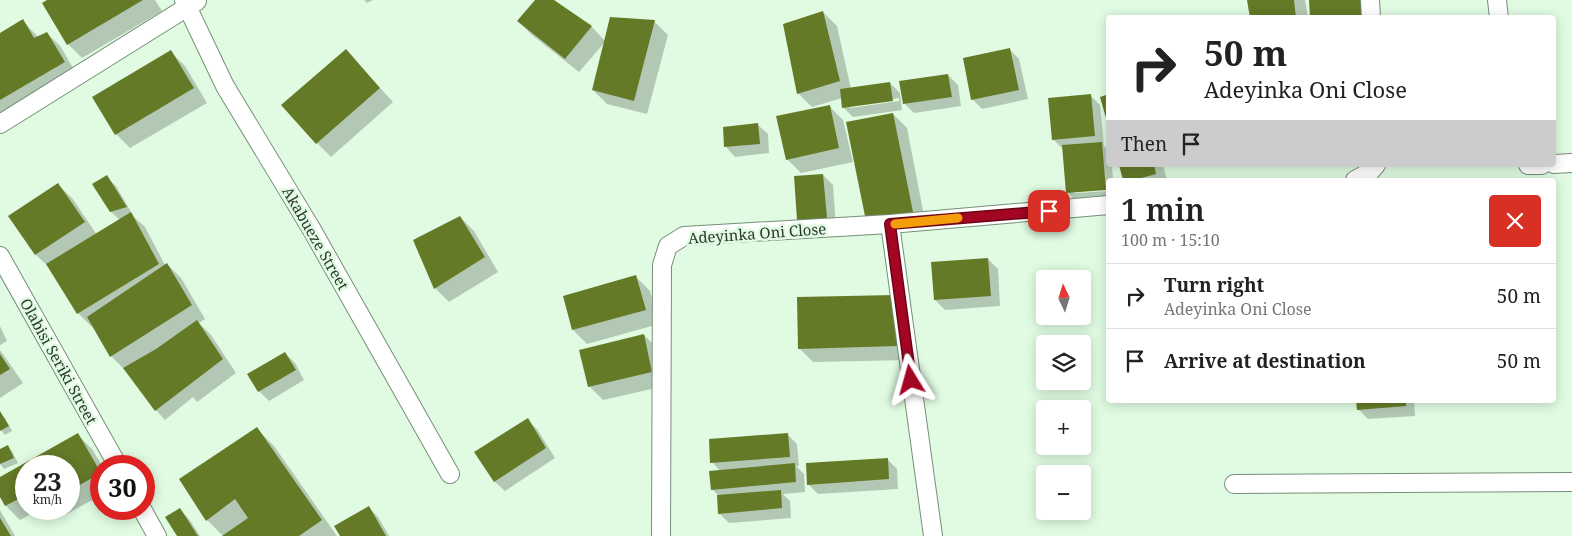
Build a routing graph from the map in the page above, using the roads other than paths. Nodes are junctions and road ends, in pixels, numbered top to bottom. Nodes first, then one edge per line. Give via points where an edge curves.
1 (1370, 0) edge
2 (1497, 0) edge
3 (190, 2) edge
4 (1371, 15) edge
5 (1498, 15) edge
6 (0, 124) edge
7 (1572, 163) edge
8 (1556, 164) edge
9 (1374, 167) edge
10 (1359, 178) edge
11 (1106, 205) edge
12 (890, 224) junction
13 (0, 256) edge
14 (112, 455) edge
15 (450, 474) dead end
16 (1572, 482) edge
17 (1234, 484) dead end
18 (147, 520) edge
19 (154, 535) edge
20 (661, 536) edge
21 (932, 536) edge

1 - 4 street
2 - 5 street
3 - 6 street
3 - 15 street, Akabueze Street via 225,86 312,230
7 - 8 street
9 - 10 street
11 - 12 street, Adeyinka Oni Close
12 - 20 street, Adeyinka Oni Close via 684,236 668,246 662,265
12 - 21 street
13 - 14 street, Olabisi Seriki Street
16 - 17 street
18 - 19 street

